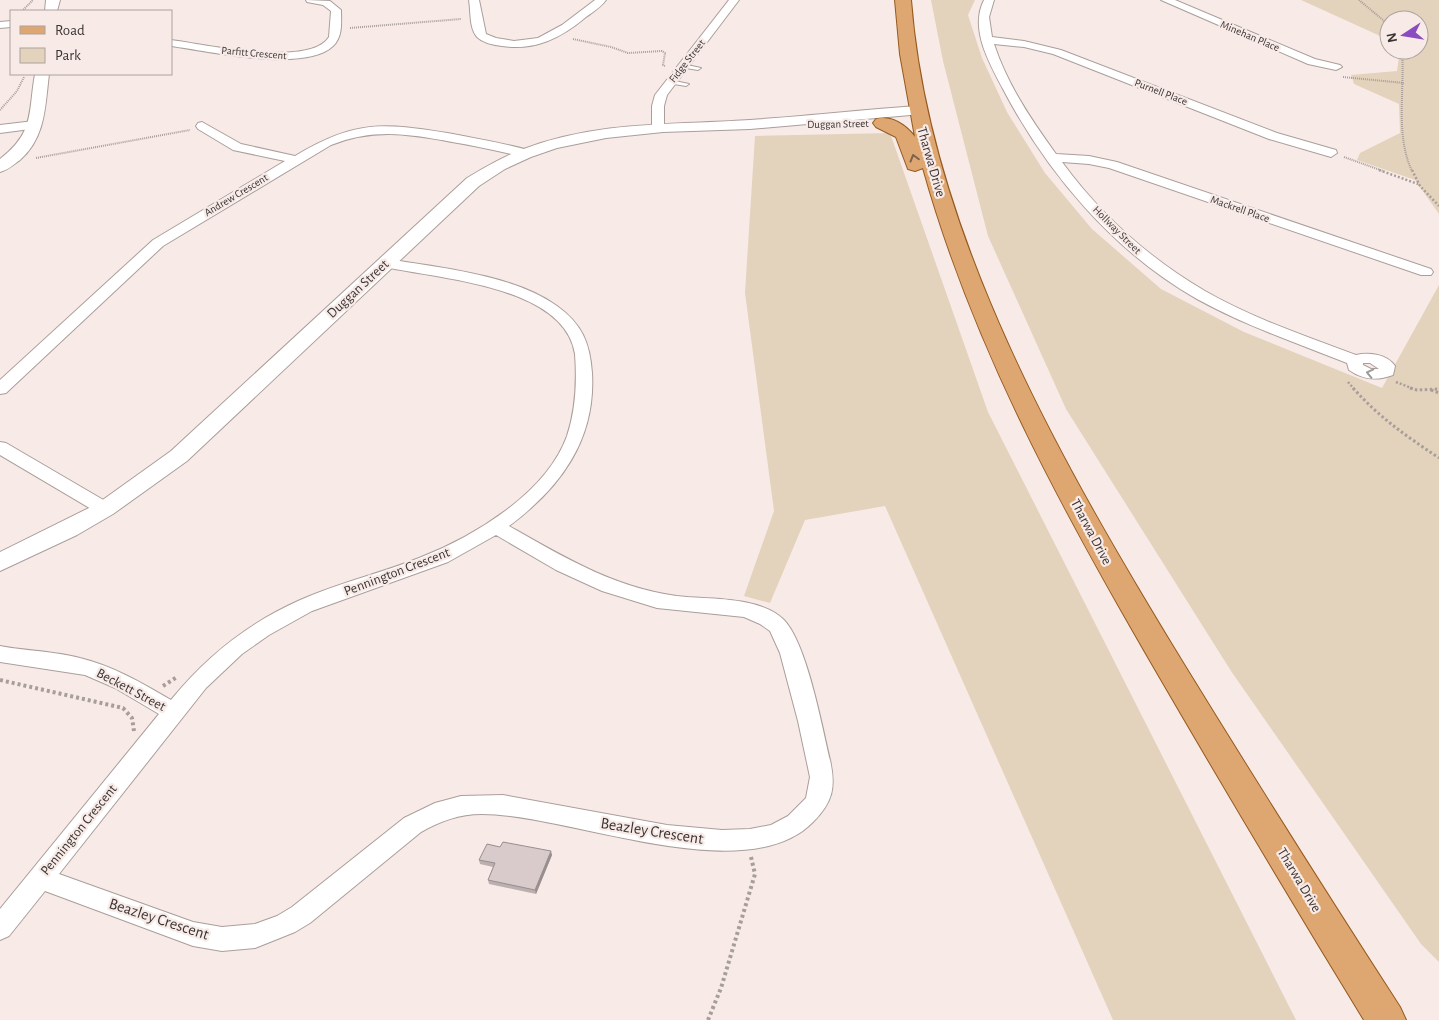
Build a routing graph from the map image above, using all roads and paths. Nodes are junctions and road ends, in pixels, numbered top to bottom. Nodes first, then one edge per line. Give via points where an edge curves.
1 (33, 0) edge
2 (311, 0) edge
3 (474, 0) edge
4 (601, 0) edge
5 (734, 0) edge
6 (903, 0) edge
7 (989, 0) edge
8 (1166, 0) edge
9 (1359, 0) edge
10 (23, 10) edge
11 (1379, 17) edge
12 (460, 19) dead end
13 (352, 27) dead end
14 (576, 39) dead end
15 (988, 40) junction
16 (172, 43) edge
17 (1403, 60) edge
18 (1336, 67) dead end
19 (681, 68) junction
20 (698, 68) dead end
21 (25, 75) edge
22 (42, 75) edge
23 (1342, 77) dead end
24 (670, 82) junction
25 (1404, 83) junction
26 (686, 84) dead end
27 (0, 110) edge
28 (918, 117) junction
29 (882, 123) junction
30 (758, 124) junction
31 (34, 125) junction
32 (202, 126) dead end
33 (658, 128) junction
34 (0, 129) edge
35 (178, 133) dead end
36 (523, 153) junction
37 (1331, 153) joint
38 (1052, 158) junction
39 (29, 160) dead end
40 (296, 160) junction
41 (0, 167) edge
42 (1419, 184) junction
43 (941, 197) junction
44 (1439, 206) edge
45 (386, 263) junction
46 (1426, 272) dead end
47 (1357, 365) junction
48 (1384, 373) joint
49 (0, 389) edge
50 (1428, 389) junction
51 (1439, 389) edge
52 (1439, 393) edge
53 (0, 447) edge
54 (1439, 458) edge
55 (104, 509) junction
56 (496, 527) junction
57 (0, 562) edge
58 (0, 654) edge
59 (178, 676) dead end
60 (0, 680) edge
61 (146, 696) junction
62 (173, 712) junction
63 (134, 736) dead end
64 (746, 840) junction
65 (41, 878) junction
66 (0, 928) edge
67 (708, 1020) edge
68 (1386, 1020) edge

1 - 10 path
2 - 16 street, Parfitt Crescent via 326,3 336,10 334,37 327,46 311,53 280,57
3 - 4 street via 482,36 517,44 556,36
5 - 19 street, Fidge Street
6 - 28 main road, Tharwa Drive
7 - 15 street, Hollway Street via 983,18
8 - 18 street, Minehan Place via 1312,62
9 - 11 path
12 - 13 path
14 - 19 path via 628,53 662,51 665,53 663,65
15 - 37 street, Purnell Place via 1057,52 1274,136
15 - 38 street, Hollway Street via 1011,94
17 - 25 path
19 - 20 lane
19 - 24 street, Fidge Street
21 - 27 path via 17,91
22 - 31 street
23 - 25 path
24 - 26 lane
24 - 33 street, Fidge Street via 658,106
25 - 42 path via 1405,152
28 - 29 street, Duggan Street
28 - 30 street, Duggan Street via 783,120
28 - 43 main road, Tharwa Drive
29 - 30 street, Duggan Street
43 -> 29 main road via 924,181 914,163 906,135
30 - 33 street, Duggan Street
31 - 34 street
31 - 41 street via 29,140
32 - 40 street via 237,147
33 - 36 street, Duggan Street via 586,135
35 - 39 path
36 - 40 street, Andrew Crescent via 504,147 379,128 342,135
36 - 45 street, Duggan Street via 472,182
37 - 42 path
38 - 46 street, Mackrell Place via 1112,165
38 - 47 street, Hollway Street via 1105,219 1138,252 1166,273 1240,315
40 - 49 street, Andrew Crescent via 158,243
42 - 44 path
43 - 68 main road, Tharwa Drive via 965,270 993,337 1032,420 1114,576
45 - 55 street, Duggan Street via 179,456
45 - 56 street, Pennington Crescent via 501,285 528,294 567,321 581,346 585,388 583,419 572,446 555,474 529,501
47 - 48 street, Hollway Street via 1364,357 1377,359 1387,366
47 - 54 path via 1346,380 1374,412
48 - 50 path via 1399,384 1416,390
50 - 51 path
50 - 52 path
53 - 55 street
55 - 57 street, Duggan Street
56 - 62 street, Pennington Crescent via 440,557 307,605 266,625 213,666
56 - 64 street, Beazley Crescent via 607,586 676,603 745,610 763,616 777,626 790,647 822,777 816,802 799,822 789,829
58 - 61 street, Beckett Street via 92,669
59 - 61 path
60 - 63 path via 123,708 133,720
61 - 62 street, Beckett Street
62 - 65 street, Pennington Crescent
64 - 65 street, Beazley Crescent via 701,841 503,805 455,806 409,825 286,924 255,936 222,939 193,934
64 - 67 path via 756,874
65 - 66 street, Pennington Crescent

